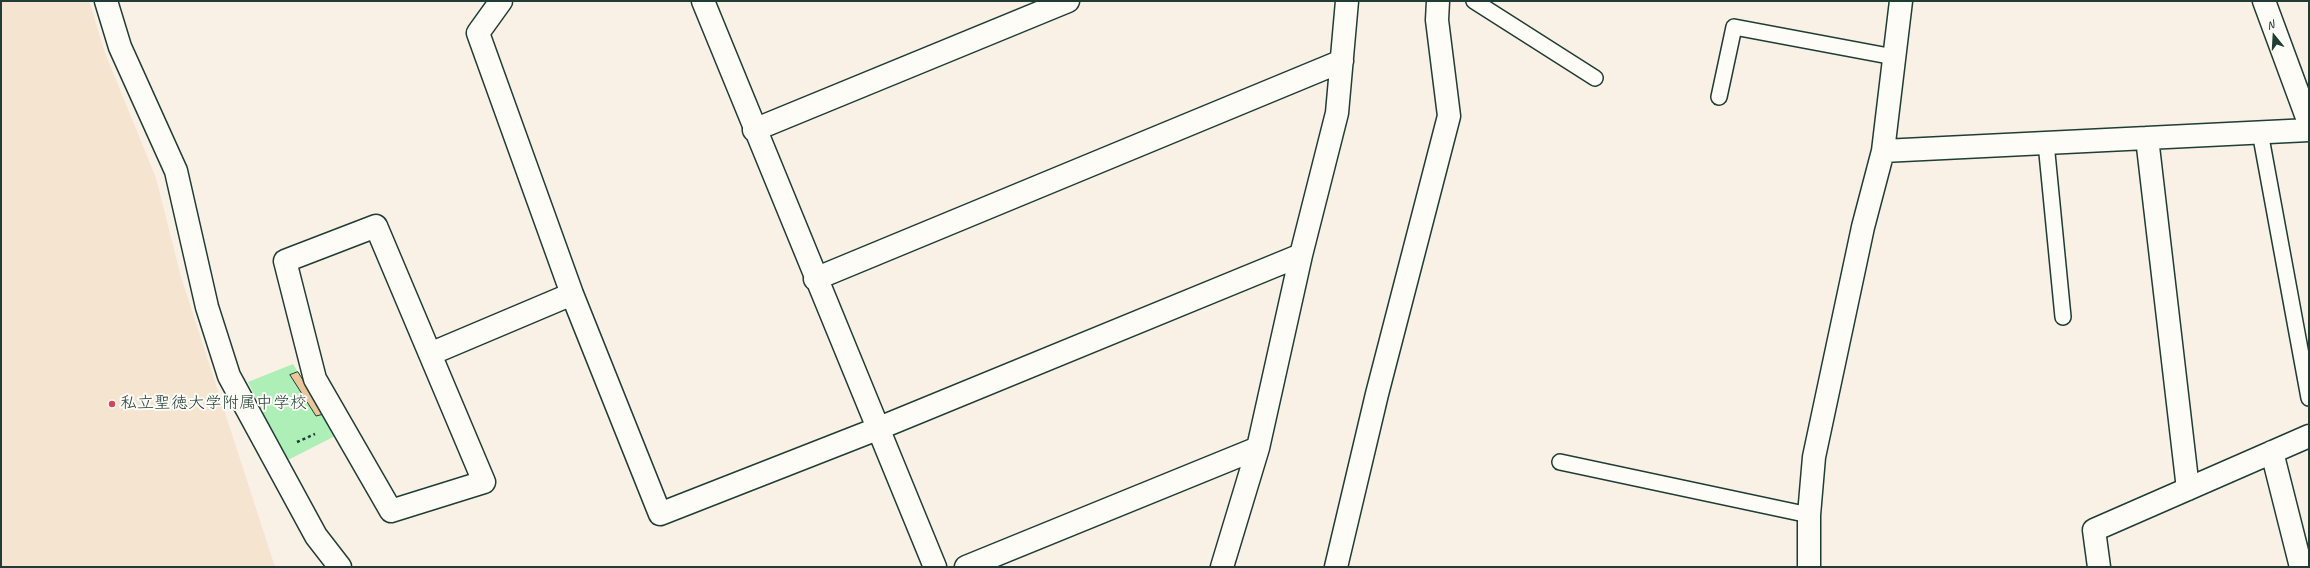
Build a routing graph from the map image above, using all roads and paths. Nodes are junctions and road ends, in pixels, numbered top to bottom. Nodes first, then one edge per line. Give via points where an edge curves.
1 (106, 1) edge
2 (501, 1) edge
3 (703, 1) edge
4 (1068, 1) edge
5 (1347, 1) edge
6 (1438, 1) edge
7 (1474, 1) edge
8 (1901, 1) edge
9 (2264, 1) edge
10 (1894, 57) junction
11 (1342, 61) junction
12 (1595, 78) dead end
13 (1719, 97) dead end
14 (2309, 123) edge
15 (754, 130) junction
16 (2309, 130) edge
17 (2260, 132) junction
18 (2147, 138) junction
19 (2046, 143) junction
20 (1883, 151) junction
21 (1301, 255) junction
22 (815, 279) junction
23 (572, 294) junction
24 (2063, 317) dead end
25 (430, 354) junction
26 (2309, 398) edge
27 (341, 422) junction
28 (877, 429) junction
29 (2309, 436) edge
30 (1258, 448) junction
31 (2272, 452) junction
32 (271, 454) junction
33 (1560, 462) dead end
34 (2188, 490) junction
35 (1809, 515) junction
36 (340, 567) edge
37 (935, 567) edge
38 (966, 567) edge
39 (1222, 567) edge
40 (1336, 567) edge
41 (1809, 567) edge
42 (2098, 567) edge
43 (2301, 567) edge

1 - 32 street via 120,47 176,171 207,307 229,376
2 - 23 street via 478,33
3 - 15 street
4 - 15 street
5 - 11 street
6 - 40 street via 1437,20 1449,116 1377,394
7 - 12 lane
8 - 10 street
9 - 14 street
10 - 13 lane via 1734,27
10 - 20 street
11 - 21 street via 1337,113
11 - 22 street
15 - 22 street
16 - 17 street
17 - 18 street
17 - 26 lane
18 - 19 street
18 - 34 street
19 - 20 street
19 - 24 lane
20 - 35 street via 1863,227 1814,457
21 - 28 street
21 - 30 street
22 - 28 street
23 - 25 street
23 - 28 street via 660,514
25 - 27 street via 484,482 391,511
25 - 27 street via 376,226 285,261 315,378
27 - 32 path
28 - 37 street
29 - 31 street
30 - 38 street
30 - 39 street
31 - 34 street
31 - 43 street
32 - 36 street via 316,536
33 - 35 lane
34 - 42 street via 2094,530
35 - 41 street

